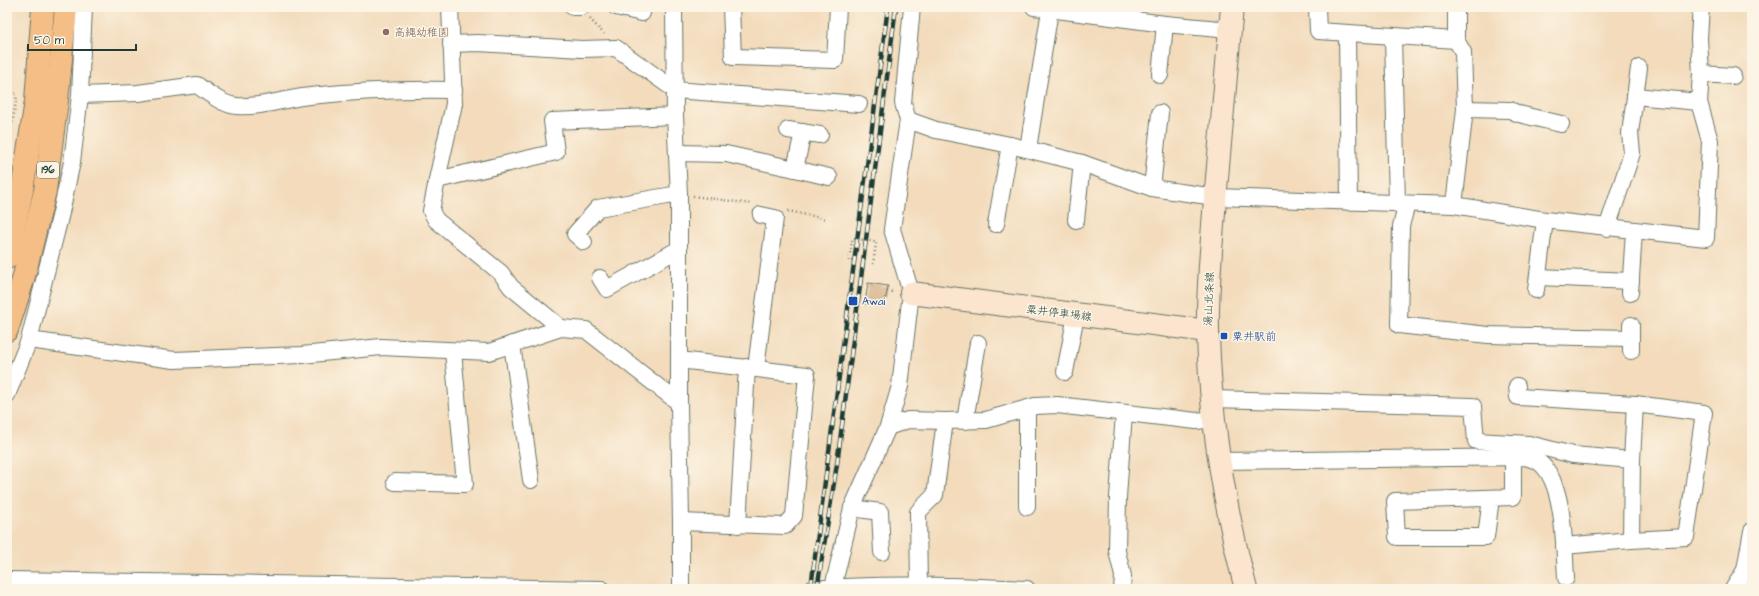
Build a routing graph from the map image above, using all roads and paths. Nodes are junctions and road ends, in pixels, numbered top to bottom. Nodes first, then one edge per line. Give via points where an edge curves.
1 (43, 7) edge
2 (66, 7) edge
3 (84, 7) edge
4 (450, 7) edge
5 (573, 7) edge
6 (581, 7) edge
7 (616, 7) edge
8 (674, 7) edge
9 (731, 7) edge
10 (838, 7) edge
11 (912, 7) edge
12 (1232, 7) edge
13 (1317, 7) edge
14 (1456, 7) edge
15 (1701, 7) edge
16 (1040, 8) edge
17 (642, 13) dead end
18 (1165, 24) junction
19 (1230, 30) junction
20 (1347, 33) junction
21 (1393, 36) junction
22 (1456, 40) junction
23 (451, 44) junction
24 (616, 48) junction
25 (1638, 68) dead end
26 (1701, 74) junction
27 (1160, 75) dead end
28 (1733, 76) dead end
29 (18, 87) dead end
30 (454, 90) junction
31 (675, 90) junction
32 (7, 92) edge
33 (17, 94) junction
34 (80, 95) junction
35 (1635, 96) junction
36 (1699, 102) junction
37 (859, 104) dead end
38 (1465, 109) junction
39 (1160, 113) dead end
40 (675, 116) junction
41 (908, 120) junction
42 (1561, 124) dead end
43 (820, 135) dead end
44 (1010, 145) junction
45 (1028, 149) junction
46 (677, 153) junction
47 (7, 154) edge
48 (1082, 162) junction
49 (796, 169) junction
50 (829, 176) dead end
51 (437, 180) junction
52 (1152, 188) junction
53 (679, 194) junction
54 (1215, 197) junction
55 (1349, 202) junction
56 (1402, 204) junction
57 (1454, 205) junction
58 (761, 215) dead end
59 (1076, 220) dead end
60 (1545, 220) junction
61 (996, 224) dead end
62 (1607, 228) junction
63 (1634, 231) junction
64 (584, 242) dead end
65 (679, 249) junction
66 (7, 258) edge
67 (850, 261) dead end
68 (873, 264) dead end
69 (600, 278) dead end
70 (911, 293) junction
71 (1076, 315) junction
72 (561, 328) junction
73 (7, 330) edge
74 (1208, 331) junction
75 (1631, 338) dead end
76 (29, 340) junction
77 (978, 343) dead end
78 (512, 344) junction
79 (453, 351) junction
80 (679, 360) junction
81 (751, 368) junction
82 (1065, 372) dead end
83 (1517, 386) dead end
84 (7, 395) edge
85 (679, 403) junction
86 (1635, 404) junction
87 (1027, 409) junction
88 (1213, 409) junction
89 (1124, 413) junction
90 (965, 421) junction
91 (944, 422) junction
92 (888, 427) junction
93 (1513, 450) junction
94 (1632, 460) junction
95 (1220, 461) junction
96 (531, 480) dead end
97 (395, 482) dead end
98 (1491, 498) junction
99 (1027, 507) dead end
100 (852, 508) junction
101 (681, 522) junction
102 (738, 524) junction
103 (1752, 531) edge
104 (1631, 540) junction
105 (1564, 546) junction
106 (882, 552) dead end
107 (1566, 578) dead end
108 (7, 580) edge
109 (40, 585) edge
110 (119, 586) edge
111 (199, 586) edge
112 (833, 587) junction
113 (919, 588) edge
114 (602, 589) edge
115 (681, 589) edge
116 (811, 589) edge
117 (1027, 589) edge
118 (1122, 589) edge
119 (1246, 589) edge
120 (1733, 589) edge

1 - 66 highway, 196 via 36,100 22,190
2 - 73 highway, 196 via 45,192 23,280
3 - 34 street
4 - 23 street
5 - 6 street
6 - 24 path
7 - 17 street
8 - 31 street
9 - 10 street via 732,57 835,60
11 - 41 street via 903,103
12 - 19 main road, 湯山北条線
13 - 20 street via 1318,31
14 - 22 street
15 - 26 street
16 - 18 street
16 - 45 street
18 - 19 street
18 - 27 street
19 - 54 main road, 湯山北条線
20 - 21 street
20 - 55 street
21 - 22 street
21 - 56 street
22 - 38 street via 1464,52
23 - 24 street
23 - 30 street
24 - 31 street
25 - 35 street
26 - 28 street
26 - 36 street
29 - 33 path
30 - 34 street via 391,89 308,96 257,106 236,106 216,98 197,85 138,93
30 - 51 street via 454,104
31 - 37 street
31 - 40 street
32 - 33 path
33 - 47 path
34 - 76 street via 70,170
35 - 36 street
35 - 62 street via 1630,133 1632,152
36 - 63 street via 1710,141 1706,238
38 - 42 street via 1510,110
38 - 57 street
39 - 52 street
40 - 46 street
40 - 51 street via 552,121 556,152
41 - 44 street via 936,130
41 - 70 street via 892,229
43 - 49 street via 796,131
44 - 45 street
44 - 61 street
45 - 48 street
46 - 49 street via 726,154
46 - 53 street
48 - 52 street
48 - 59 street
49 - 50 street
51 - 72 street via 431,211 436,220 501,273 511,287
52 - 54 street
53 - 64 street via 598,208 575,234
53 - 65 street
54 - 55 street
54 - 74 main road, 湯山北条線
55 - 56 street
56 - 57 street
56 - 75 street via 1399,324 1488,335
57 - 60 street
58 - 81 street via 775,218
60 - 62 street
60 - 63 street via 1537,284 1631,287
62 - 63 street
65 - 69 street via 607,288
65 - 80 street
67 - 68 path, bridge via 853,238 876,242
70 - 71 main road, 粟井停車場線
70 - 92 street via 900,386
71 - 74 main road, 粟井停車場線
71 - 82 street
72 - 78 street
72 - 85 street via 586,330
74 - 88 main road, 湯山北条線
76 - 79 street via 174,360 302,355 381,347
76 - 84 street
77 - 90 street
78 - 79 street via 489,352
78 - 96 street
79 - 97 street via 465,484
80 - 81 street
80 - 85 street
81 - 102 street
81 - 102 street via 807,375 794,516 785,526
83 - 86 street via 1518,397
85 - 101 street
86 - 94 street
86 - 104 street via 1704,413 1686,537
87 - 89 street via 1057,405
87 - 90 street via 986,420
87 - 99 street
88 - 89 street via 1196,421
88 - 93 street via 1472,406 1476,441
88 - 95 main road, 湯山北条線
89 - 118 street via 1117,551 1123,576
90 - 91 street
91 - 92 street via 908,420
91 - 113 street via 935,495 918,512
92 - 100 street
93 - 94 street via 1529,444 1573,455
93 - 95 street
93 - 98 street via 1513,497
93 - 105 street via 1539,463 1555,486
94 - 104 street
95 - 119 main road, 湯山北条線 via 1233,538
98 - 98 street via 1395,501 1397,537 1486,536
100 - 106 street via 880,512
100 - 112 street
101 - 102 street
101 - 115 street
103 - 120 street via 1745,570
104 - 105 street
105 - 107 street
108 - 109 street
109 - 110 street
110 - 111 street
111 - 114 street
112 - 113 street
112 - 116 street
113 - 117 street via 960,585

